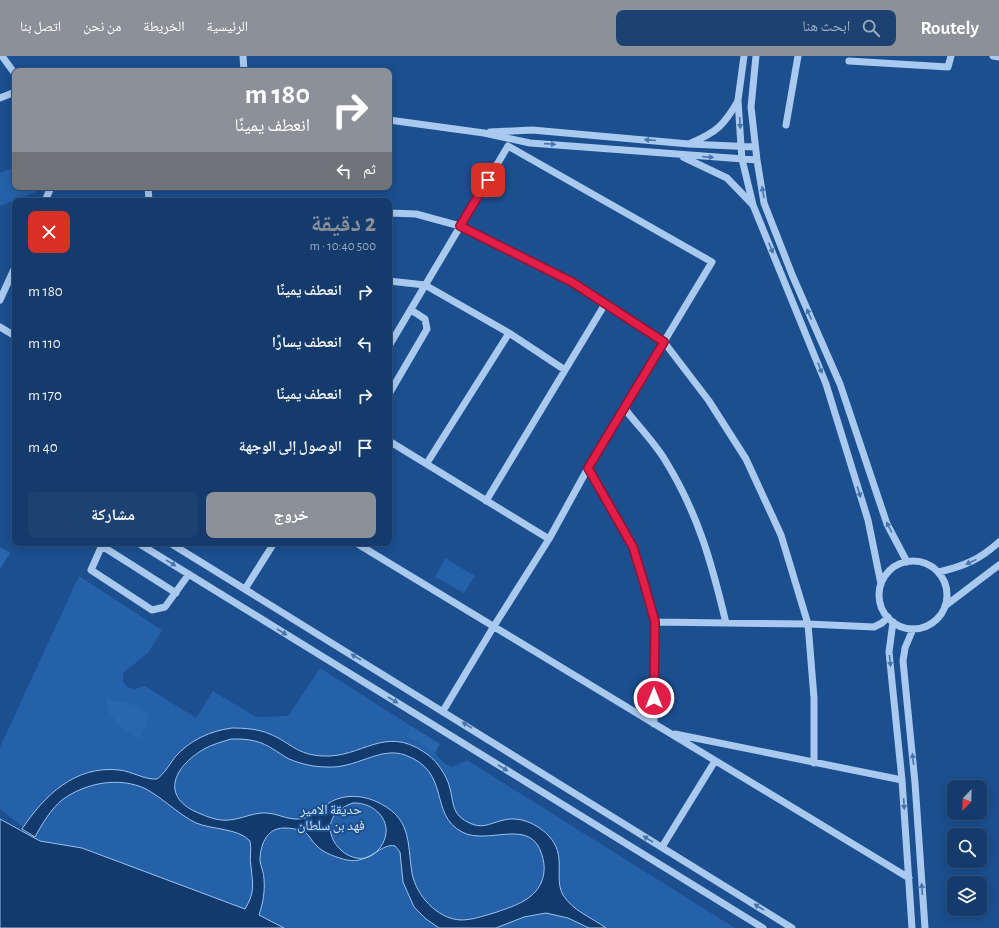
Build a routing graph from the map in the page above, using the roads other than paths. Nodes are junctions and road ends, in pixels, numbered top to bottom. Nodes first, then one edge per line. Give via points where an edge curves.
1 (2, 56) edge
2 (243, 56) edge
3 (744, 56) edge
4 (756, 56) edge
5 (798, 56) edge
6 (951, 56) edge
7 (993, 56) edge
8 (999, 57) edge
9 (849, 61) dead end
10 (244, 68) edge
11 (12, 70) edge
12 (12, 93) edge
13 (0, 98) edge
14 (738, 100) junction
15 (392, 120) edge
16 (786, 126) dead end
17 (524, 130) junction
18 (484, 133) junction
19 (512, 139) junction
20 (523, 141) junction
21 (688, 144) junction
22 (730, 145) junction
23 (508, 146) junction
24 (741, 146) junction
25 (755, 146) junction
26 (678, 154) junction
27 (729, 158) junction
28 (742, 160) junction
29 (757, 160) junction
30 (753, 205) junction
31 (392, 213) edge
32 (460, 226) junction
33 (12, 274) edge
34 (392, 281) edge
35 (426, 285) junction
36 (0, 300) edge
37 (606, 304) junction
38 (411, 310) junction
39 (0, 327) edge
40 (509, 333) junction
41 (12, 334) edge
42 (392, 341) edge
43 (664, 342) junction
44 (565, 370) junction
45 (392, 389) edge
46 (625, 409) junction
47 (392, 443) edge
48 (427, 463) junction
49 (588, 468) junction
50 (486, 501) junction
51 (549, 539) junction
52 (999, 542) edge
53 (102, 546) edge
54 (104, 546) edge
55 (143, 546) edge
56 (175, 546) edge
57 (272, 546) edge
58 (361, 546) edge
59 (906, 562) junction
60 (999, 565) edge
61 (939, 572) junction
62 (189, 574) junction
63 (881, 584) junction
64 (245, 589) junction
65 (176, 593) junction
66 (945, 606) junction
67 (890, 619) junction
68 (655, 622) junction
69 (726, 623) junction
70 (808, 624) junction
71 (494, 626) junction
72 (913, 629) junction
73 (443, 711) junction
74 (654, 724) junction
75 (670, 733) junction
76 (715, 761) junction
77 (814, 763) junction
78 (902, 780) junction
79 (662, 848) junction
80 (909, 878) junction
81 (763, 928) edge
82 (792, 928) edge
83 (912, 928) edge
84 (925, 928) edge

1 - 11 street
2 - 10 street
3 - 14 street
4 - 25 street via 751,107
5 - 16 street
6 - 9 street via 948,67
7 - 8 street
12 - 13 street
14 - 21 street via 727,120 710,135
14 -> 24 street
15 - 18 street
17 - 18 street
17 - 20 street
21 -> 17 street
18 - 19 street
19 - 20 street
19 - 23 street
20 -> 26 street
21 - 22 street
22 - 24 street
22 - 27 street
23 - 32 street
23 - 43 street via 712,262
24 - 25 street
24 - 28 street
25 - 29 street
26 -> 27 street
26 - 30 street via 727,178
27 - 28 street
28 - 29 street
28 - 30 street
59 -> 29 street via 887,524 840,384 793,278 764,202
30 -> 63 street via 826,384 868,520
31 - 32 street via 416,214
32 - 35 street
32 - 37 street via 572,282
33 - 36 street
34 - 35 street
35 - 38 street
35 - 40 street
37 - 43 street
37 - 44 street
38 - 42 street
38 - 45 street via 425,319 427,329
39 - 41 street
40 - 44 street
40 - 48 street
43 - 46 street
43 - 70 street via 709,401 746,459 781,535
44 - 50 street
46 - 49 street
46 - 69 street via 664,459 695,516 713,570
47 - 48 street
48 - 50 street
49 - 51 street
49 - 68 street via 633,547
50 - 51 street
51 - 71 street
52 -> 61 street via 983,556 963,566
53 - 65 street via 91,570 152,610 165,607
54 - 65 street
55 -> 62 street
56 - 64 street
57 - 64 street
58 - 71 street
59 - 61 street via 927,564
59 - 63 street via 893,567
60 - 66 street
61 - 66 street via 946,585
62 - 65 street
62 -> 81 street
63 - 67 street via 881,605
73 -> 64 street
66 - 72 street via 933,622
67 - 70 street via 874,627
67 - 72 street
67 -> 78 street via 889,652
68 - 69 street
68 - 74 street
69 - 70 street
70 - 77 street via 814,698
71 - 73 street
71 - 74 street
84 -> 72 street via 903,661
79 -> 73 street
74 - 75 street
75 - 76 street
75 - 77 street
76 - 79 street
76 - 80 street
77 - 78 street
78 -> 80 street
82 -> 79 street
80 - 83 street

